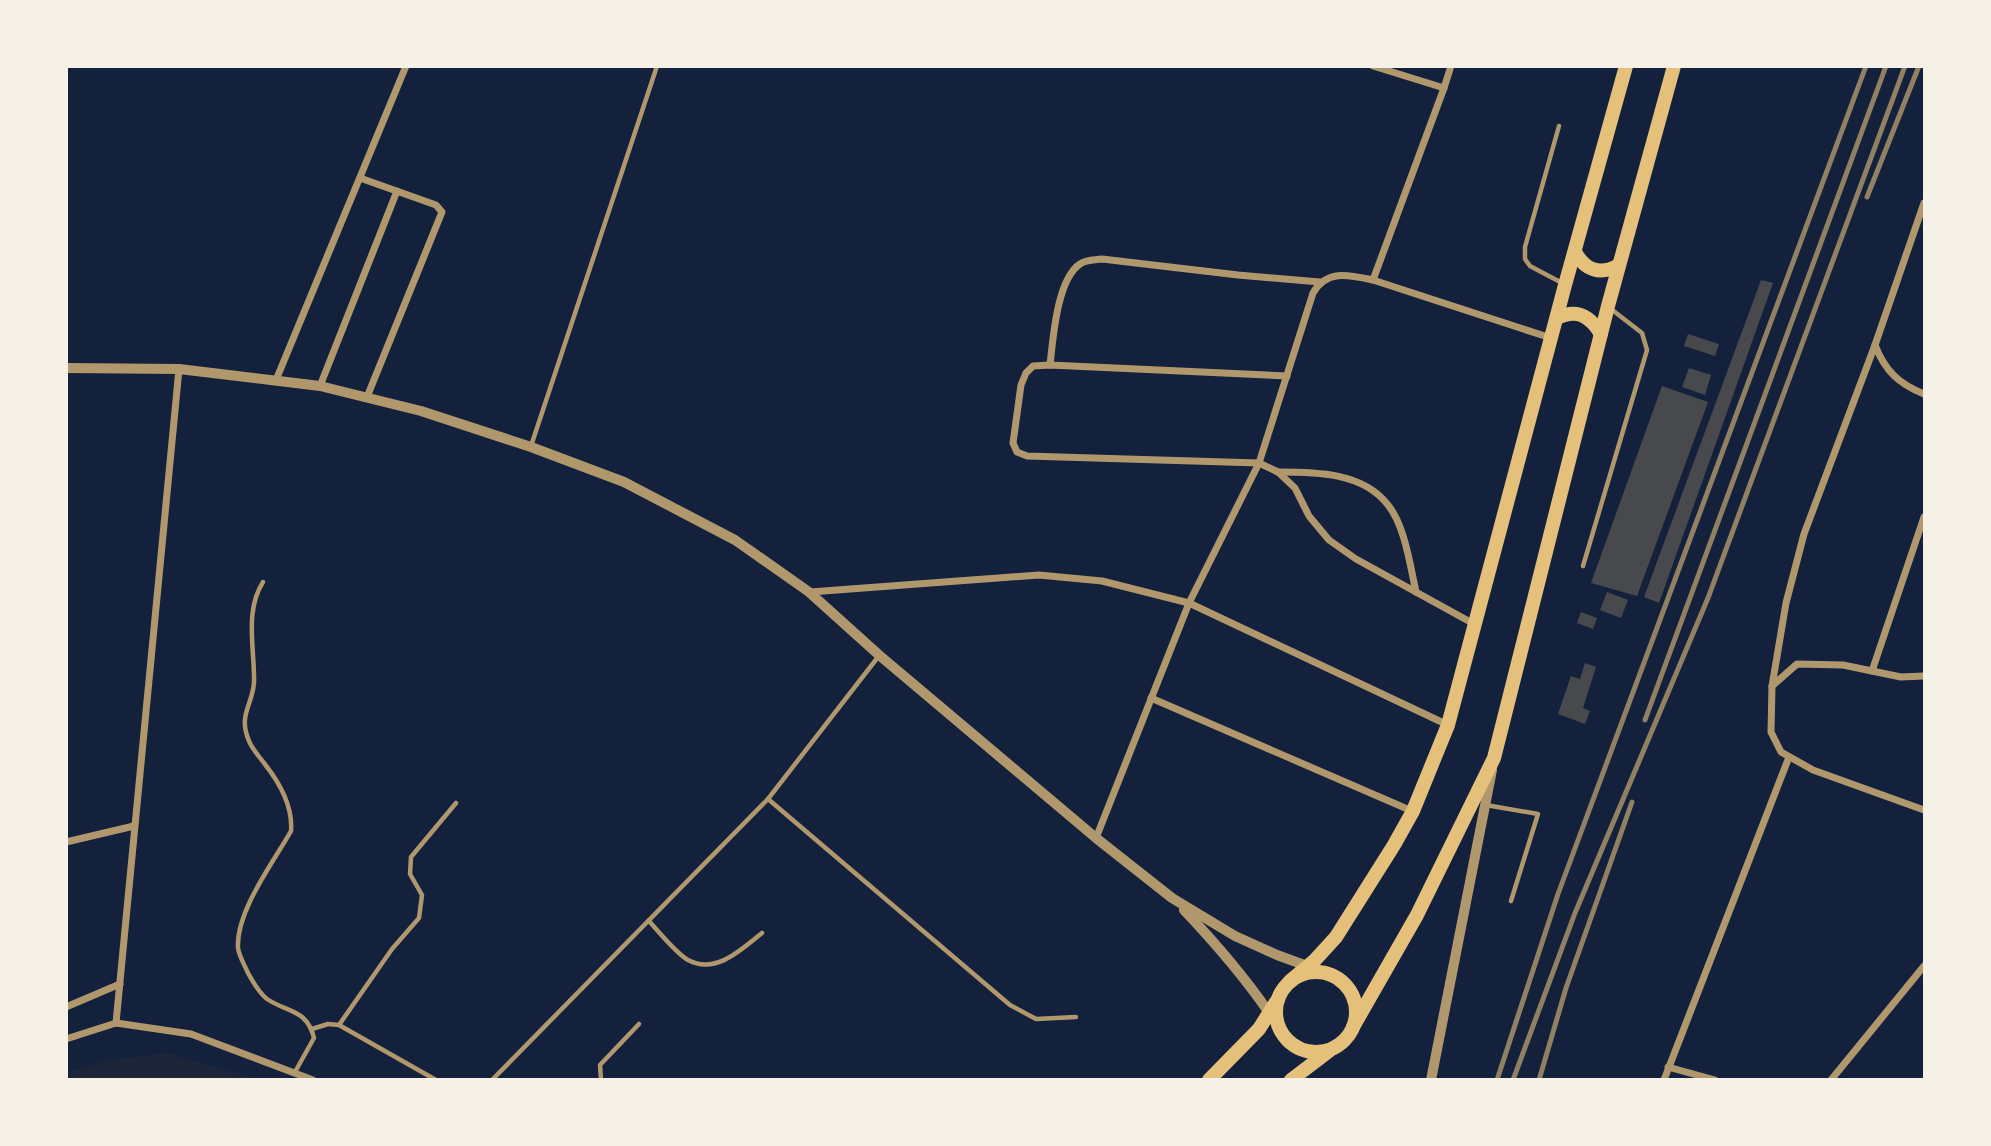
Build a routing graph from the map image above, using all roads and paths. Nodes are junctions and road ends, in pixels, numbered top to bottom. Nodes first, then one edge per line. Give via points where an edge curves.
1 (406, 66) edge
2 (657, 66) edge
3 (1373, 66) edge
4 (1451, 66) edge
5 (1626, 66) edge
6 (1674, 66) edge
7 (1444, 88) junction
8 (1559, 126) dead end
9 (360, 178) junction
10 (397, 191) junction
11 (1924, 203) edge
12 (1575, 251) junction
13 (1619, 265) junction
14 (1373, 281) junction
15 (1320, 282) junction
16 (1566, 285) junction
17 (1608, 306) junction
18 (1557, 318) junction
19 (1601, 334) junction
20 (1552, 338) junction
21 (1875, 345) junction
22 (1050, 365) junction
23 (66, 368) edge
24 (179, 369) junction
25 (1287, 376) junction
26 (276, 380) junction
27 (320, 386) junction
28 (1924, 394) edge
29 (367, 397) junction
30 (531, 447) junction
31 (1259, 463) junction
32 (1278, 472) junction
33 (1924, 517) edge
34 (1583, 566) dead end
35 (264, 582) dead end
36 (809, 592) junction
37 (1416, 592) junction
38 (1189, 603) junction
39 (1474, 624) junction
40 (879, 655) junction
41 (1872, 671) junction
42 (1924, 676) edge
43 (1772, 686) junction
44 (1151, 698) junction
45 (1448, 725) junction
46 (1789, 757) junction
47 (1494, 758) junction
48 (768, 799) junction
49 (456, 803) dead end
50 (1485, 805) junction
51 (1924, 810) edge
52 (1413, 811) junction
53 (134, 826) junction
54 (1096, 838) junction
55 (66, 842) edge
56 (1172, 898) junction
57 (1511, 901) dead end
58 (649, 921) junction
59 (762, 933) dead end
60 (1308, 966) junction
61 (1924, 967) edge
62 (1329, 974) junction
63 (120, 984) junction
64 (1286, 986) junction
65 (66, 1007) edge
66 (1270, 1014) junction
67 (1076, 1017) dead end
68 (116, 1023) junction
69 (639, 1024) dead end
70 (339, 1025) junction
71 (1353, 1027) junction
72 (312, 1029) junction
73 (1281, 1031) junction
74 (66, 1039) edge
75 (1337, 1046) junction
76 (1668, 1067) junction
77 (295, 1072) junction
78 (313, 1080) edge
79 (436, 1080) edge
80 (492, 1080) edge
81 (601, 1080) edge
82 (1209, 1080) edge
83 (1291, 1080) edge
84 (1431, 1080) edge
85 (1664, 1080) edge
86 (1715, 1080) edge
87 (1831, 1080) edge

1 - 9 street
2 - 30 lane
3 - 7 street
4 - 7 street
5 - 12 main road
6 - 13 main road
7 - 14 street
8 - 16 lane via 1525,259
9 - 10 street
9 - 26 street
10 - 27 street
10 - 29 street via 436,205 442,212
11 - 21 street
12 - 13 main road via 1595,270
12 - 16 main road
13 - 17 main road
14 - 15 street via 1332,276
14 - 20 street
15 - 22 street via 1102,259 1081,263 1062,294
15 - 25 street
16 - 18 main road
17 - 19 main road
17 - 34 lane via 1642,333 1647,350
18 - 19 main road via 1580,314
18 - 20 main road
19 - 47 main road
20 - 39 main road
21 - 28 street via 1882,362 1905,386
21 - 43 street via 1804,534
22 - 25 street
22 - 31 street via 1033,366 1021,386 1013,443 1017,452 1027,456
23 - 24 street
24 - 26 street
24 - 53 street
25 - 31 street
26 - 27 street
27 - 29 street
29 - 30 street
30 - 36 street via 624,482 735,540
31 - 32 street
31 - 38 street
32 - 37 street via 1295,488 1309,516 1329,540
32 - 37 street via 1342,477 1369,488 1389,505 1403,537
33 - 41 street
35 - 72 lane via 251,627 254,686 244,726 287,800 292,817 291,831 247,908 238,951 266,998 302,1016
36 - 38 street via 1039,575 1102,581
36 - 40 street
37 - 39 street
38 - 44 street
38 - 45 street
39 - 45 main road
40 - 48 lane
40 - 54 street
41 - 42 street
41 - 43 street via 1797,664
43 - 46 street via 1771,732 1781,752
44 - 52 street
44 - 54 street
45 - 52 main road
46 - 51 street
46 - 76 street
47 - 50 street
47 - 71 main road via 1417,915
48 - 58 lane
48 - 67 lane via 1010,1005 1036,1020
49 - 70 lane via 411,857 410,874 422,895 419,918
50 - 57 lane via 1538,814
50 - 84 street
52 - 60 main road via 1336,937
53 - 55 street
53 - 63 street
54 - 56 street
56 - 60 street via 1235,936
56 - 66 street via 1235,965
58 - 59 lane via 688,960 703,964 735,955
58 - 80 lane
60 - 62 street
60 - 64 main road
61 - 87 street
62 - 64 main road via 1302,974
62 - 71 main road via 1350,990 1355,1002
63 - 65 street
63 - 68 street
64 - 66 main road
64 - 73 main road via 1277,1004
66 - 73 street
66 - 82 main road
68 - 74 street
68 - 77 street via 191,1034
69 - 81 lane via 600,1065
70 - 72 lane
70 - 79 lane
71 - 75 main road
72 - 77 lane via 314,1038
73 - 75 main road via 1289,1042 1312,1052
75 - 83 main road
76 - 85 street
76 - 86 street
77 - 78 street

